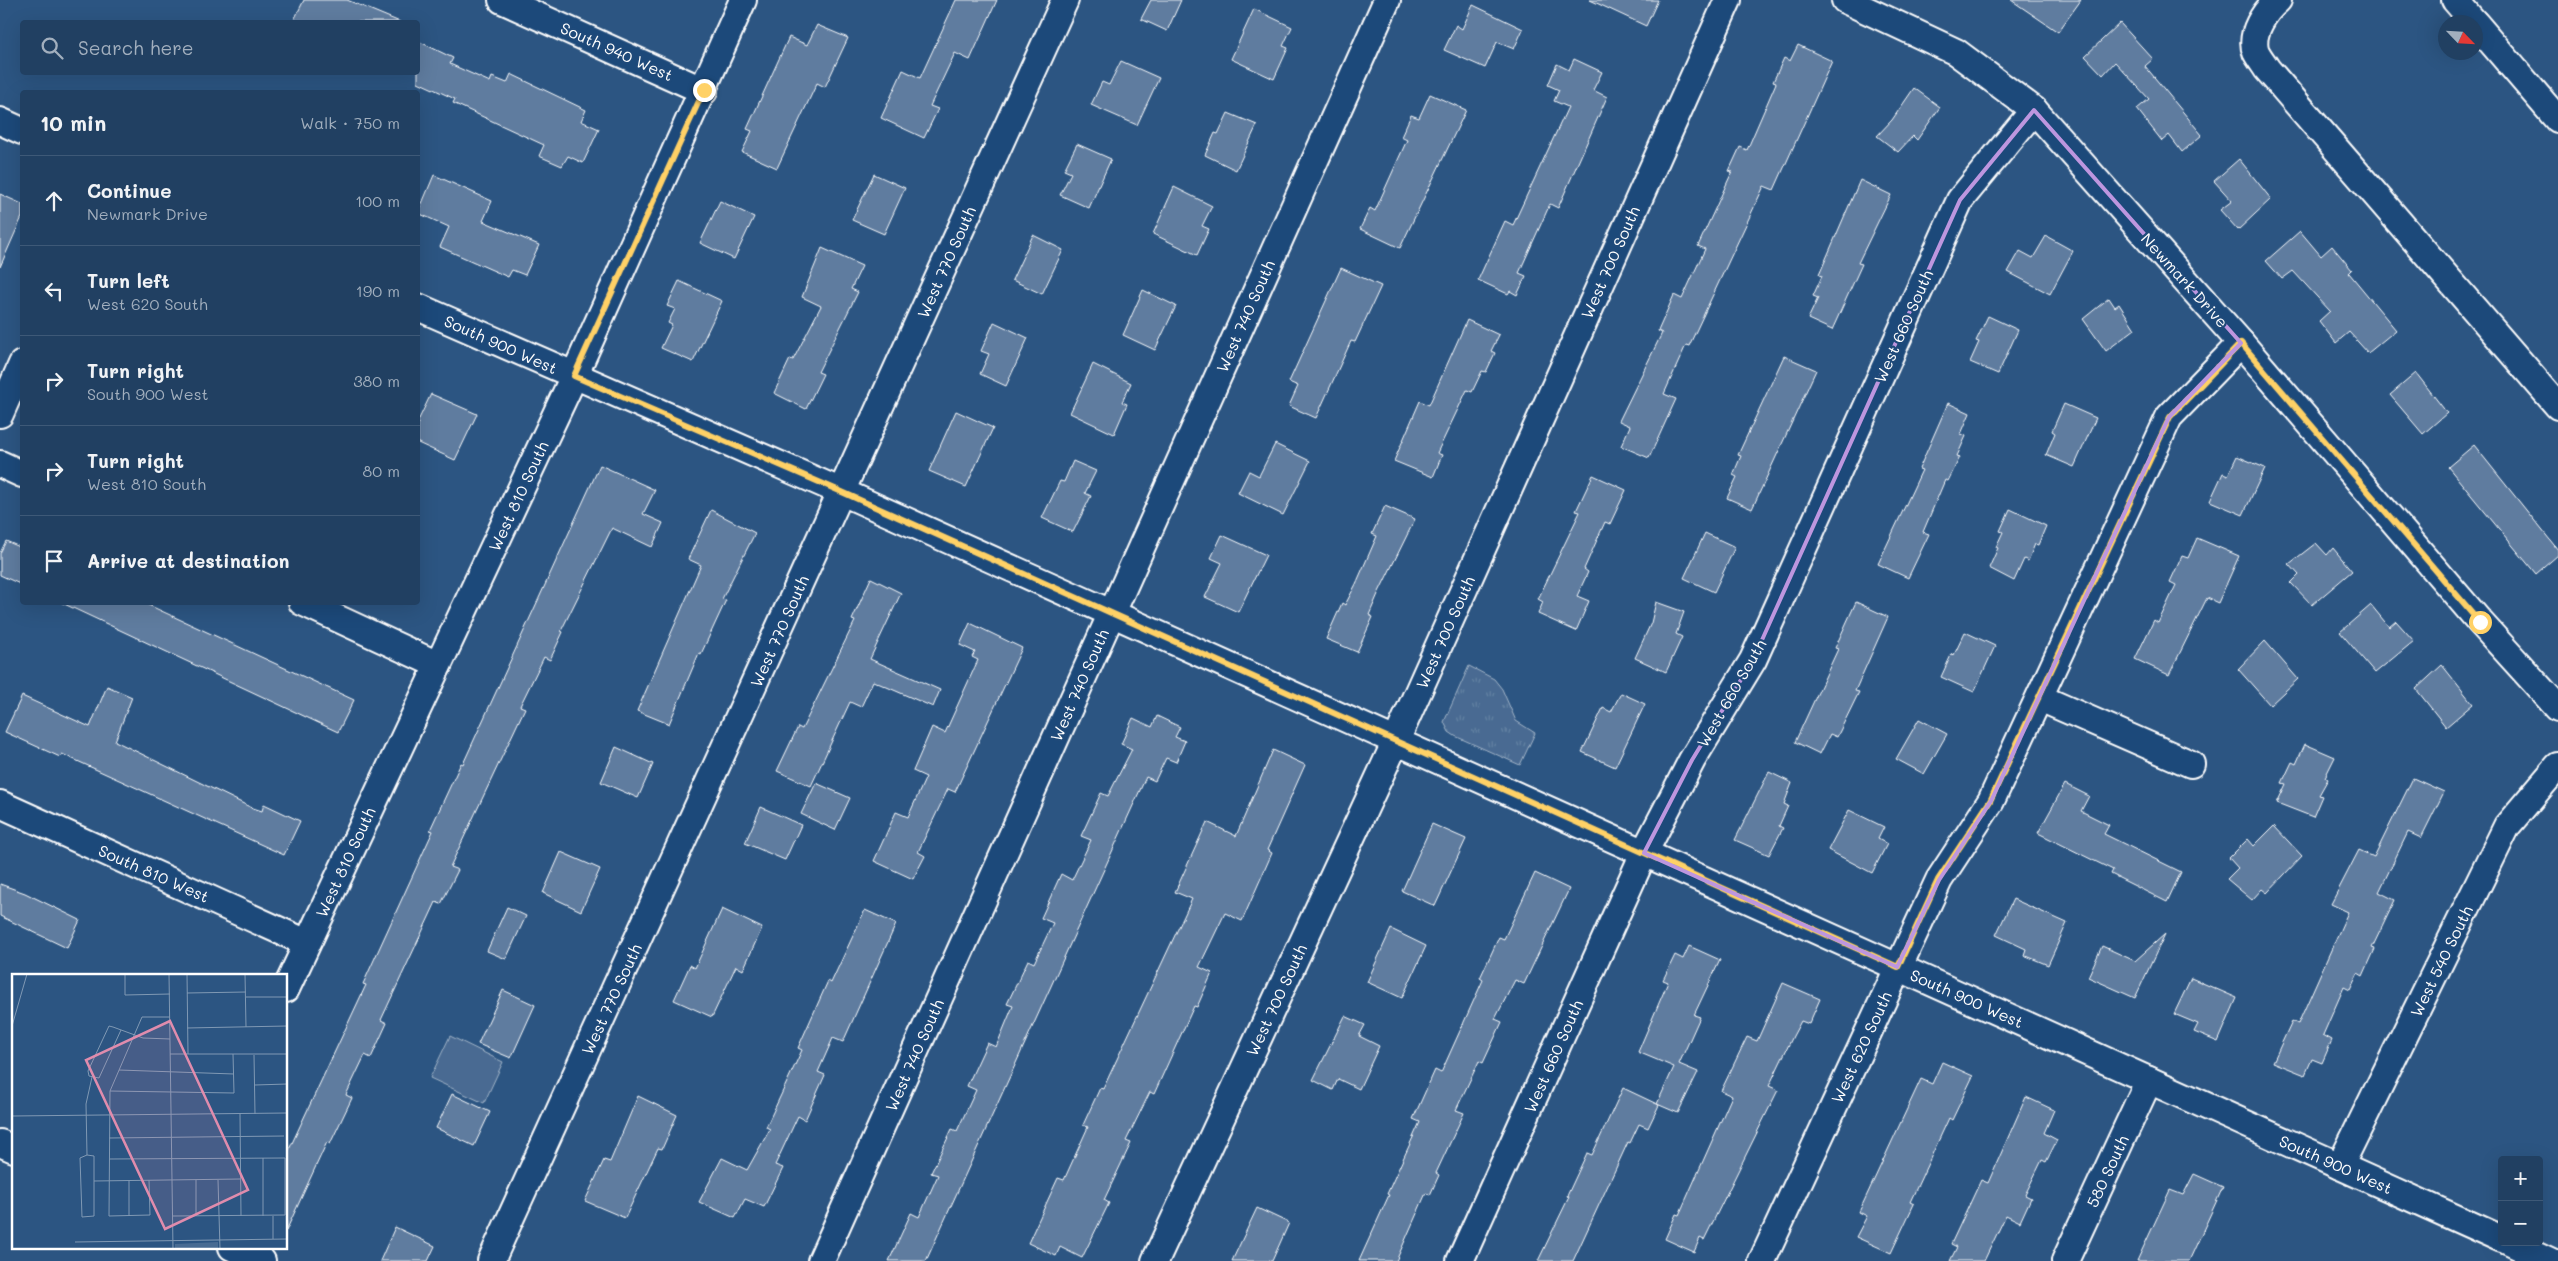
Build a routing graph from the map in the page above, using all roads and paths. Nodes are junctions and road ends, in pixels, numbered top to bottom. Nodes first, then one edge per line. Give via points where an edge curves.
1 (502, 0) edge
2 (743, 0) edge
3 (1065, 0) edge
4 (1386, 0) edge
5 (1728, 0) edge
6 (1845, 0) edge
7 (2278, 0) edge
8 (2454, 0) edge
9 (2468, 15) edge
10 (2483, 32) edge
11 (704, 90) junction
12 (2034, 110) junction
13 (2558, 120) edge
14 (0, 121) edge
15 (20, 130) edge
16 (420, 308) edge
17 (2241, 343) junction
18 (20, 369) edge
19 (574, 376) junction
20 (2558, 406) edge
21 (0, 414) edge
22 (0, 464) edge
23 (20, 473) edge
24 (842, 492) junction
25 (308, 605) edge
26 (1112, 613) junction
27 (438, 665) junction
28 (2040, 698) junction
29 (2558, 708) edge
30 (1396, 741) junction
31 (2191, 764) dead end
32 (2558, 766) edge
33 (0, 804) edge
34 (1644, 853) junction
35 (308, 943) junction
36 (1898, 967) junction
37 (288, 986) edge
38 (2149, 1080) junction
39 (0, 1143) edge
40 (12, 1148) edge
41 (2340, 1166) junction
42 (2498, 1237) edge
43 (2518, 1246) edge
44 (234, 1248) edge
45 (262, 1261) edge
46 (491, 1261) edge
47 (821, 1261) edge
48 (1155, 1261) edge
49 (1460, 1261) edge
50 (1762, 1261) edge
51 (2065, 1261) edge
52 (2550, 1261) edge

1 - 11 street, South 940 West
2 - 11 street, West 810 South
3 - 24 street, West 770 South
4 - 26 street, West 740 South
5 - 30 street, West 700 South
6 - 12 street, Newmark Drive via 1956,52
7 - 20 street via 2266,10 2257,31 2256,51 2267,69
8 - 9 street
10 - 13 street
11 - 19 street, West 810 South
12 - 17 street, Newmark Drive
12 - 34 street, West 660 South via 1960,200 1753,660 1692,760
14 - 15 street
16 - 19 street, South 900 West
17 - 28 street, West 620 South via 2170,417
17 - 29 street, Newmark Drive
18 - 21 street
19 - 24 street, South 900 West
19 - 27 street, West 810 South
22 - 23 street
24 - 26 street, South 900 West
24 - 46 street, West 770 South
25 - 27 street
26 - 30 street, South 900 West
26 - 47 street, West 740 South
27 - 35 street, West 810 South
28 - 31 street
28 - 36 street, West 620 South via 1990,801 1938,880
30 - 34 street, South 900 West
30 - 48 street, West 700 South
32 - 41 street, West 540 South via 2507,826
33 - 35 street, South 810 West
34 - 36 street, South 900 West
34 - 49 street, West 660 South
35 - 37 street, West 810 South
36 - 38 street, South 900 West
36 - 50 street, West 620 South
38 - 41 street, South 900 West
38 - 51 street, 580 South
39 - 40 street
41 - 42 street, South 900 West
43 - 52 street
44 - 45 street

